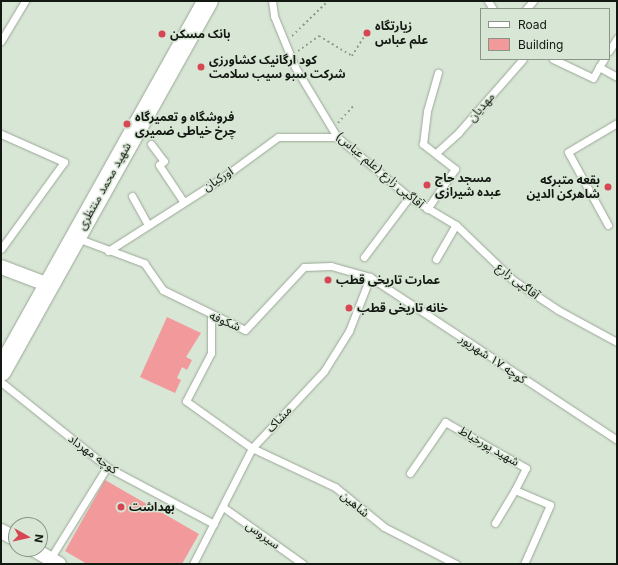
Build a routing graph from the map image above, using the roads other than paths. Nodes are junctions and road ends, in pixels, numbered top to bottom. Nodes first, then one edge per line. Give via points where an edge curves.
1 (25, 1) edge
2 (208, 1) edge
3 (272, 1) edge
4 (617, 38) edge
5 (1, 41) edge
6 (610, 49) edge
7 (522, 60) edge
8 (555, 60) edge
9 (603, 60) edge
10 (599, 67) junction
11 (438, 73) dead end
12 (617, 77) edge
13 (617, 123) edge
14 (1, 134) edge
15 (337, 137) junction
16 (151, 144) dead end
17 (436, 152) junction
18 (132, 196) dead end
19 (409, 197) junction
20 (183, 201) junction
21 (427, 209) junction
22 (147, 223) junction
23 (456, 225) junction
24 (608, 225) dead end
25 (76, 238) junction
26 (1, 248) edge
27 (108, 251) junction
28 (364, 257) dead end
29 (436, 259) dead end
30 (1, 267) edge
31 (370, 277) junction
32 (49, 285) junction
33 (211, 315) junction
34 (617, 342) edge
35 (1, 372) edge
36 (1, 382) edge
37 (617, 440) edge
38 (252, 448) junction
39 (107, 467) junction
40 (410, 473) dead end
41 (515, 490) junction
42 (223, 507) junction
43 (214, 524) junction
44 (495, 524) dead end
45 (55, 561) edge
46 (193, 564) edge
47 (303, 564) edge
48 (456, 564) edge
49 (524, 564) edge

1 - 5 lane
2 - 25 main road, شهید محمد منتظری
3 - 15 lane, آقاگپی زارع (علم عباس) via 290,56
4 - 6 lane
7 - 17 lane, مهدیان via 458,133
8 - 10 lane via 593,78
9 - 10 lane
10 - 12 lane
11 - 17 lane via 427,111 423,144
13 - 24 lane via 568,152
14 - 26 lane via 64,162
15 - 19 lane, آقاگپی زارع (علم عباس)
15 - 20 lane, اورکیان via 278,137 222,178
16 - 20 lane via 164,161 159,165
17 - 21 lane via 454,169
18 - 22 lane
19 - 21 lane, آقاگپی زارع (علم عباس)
19 - 28 lane
20 - 22 lane, اورکیان
21 - 23 lane, آقاگپی زارع
22 - 27 lane, اورکیان
23 - 29 lane
23 - 34 lane, آقاگپی زارع via 513,280 558,310
25 - 27 lane, شکوفه
25 - 32 main road, شهید محمد منتظری
27 - 33 lane, شکوفه via 144,263 162,290
30 - 32 street
31 - 33 lane, شکوفه via 331,266 304,267 245,330
31 - 37 lane, کوچه ۱۷ شهریور
31 - 38 lane, مشاک via 349,331 324,371
32 - 35 main road, شهید محمد منتظری
33 - 38 lane, شاهین via 211,353 186,401
36 - 39 lane, کوچه مهرداد
38 - 42 lane, مشاک
38 - 48 lane, شاهین via 335,487 384,527
39 - 43 lane, کوچه مهرداد
39 - 45 lane
40 - 41 lane, شهید پورخیاط via 445,422 526,468
41 - 44 lane
41 - 49 lane via 550,505
42 - 43 lane, مشاک
42 - 47 lane, سیروس
43 - 46 lane, مشاک

